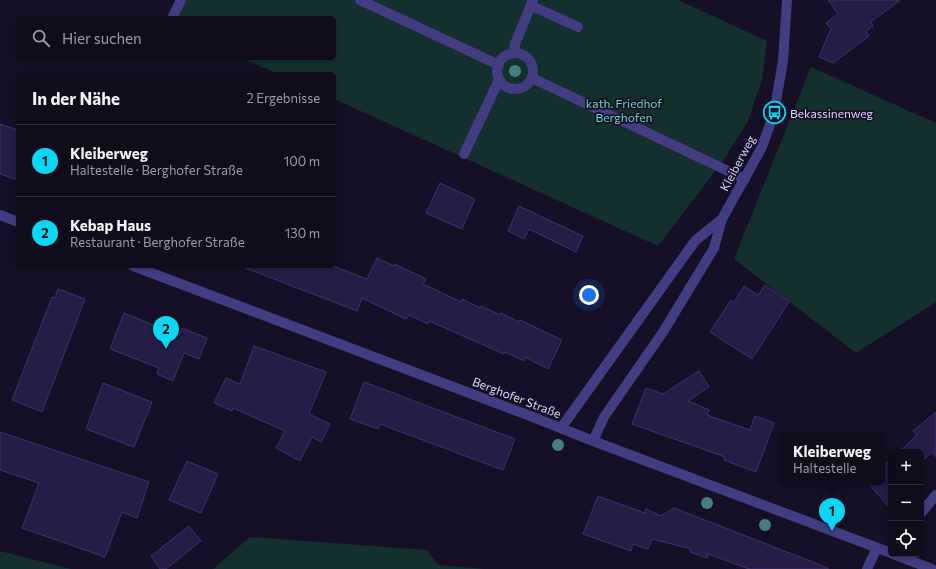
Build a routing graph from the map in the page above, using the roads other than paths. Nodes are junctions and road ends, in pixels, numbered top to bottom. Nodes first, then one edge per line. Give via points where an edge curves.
1 (181, 0) edge
2 (360, 0) edge
3 (787, 0) edge
4 (533, 3) edge
5 (173, 16) edge
6 (578, 27) dead end
7 (514, 54) junction
8 (499, 64) junction
9 (532, 78) junction
10 (500, 80) junction
11 (464, 154) dead end
12 (745, 178) junction
13 (0, 216) edge
14 (722, 218) junction
15 (16, 221) edge
16 (137, 268) edge
17 (560, 428) junction
18 (593, 441) junction
19 (936, 495) edge
20 (924, 510) edge
21 (877, 548) junction
22 (888, 552) edge
23 (900, 557) edge
24 (867, 569) edge
25 (932, 569) edge

1 - 5 street
2 - 8 street
3 - 12 street, Kleiberweg via 783,61 774,113 762,147
4 - 6 street
4 - 7 street via 515,44
7 - 8 street via 505,57
7 - 9 street via 524,56 531,63
8 - 10 street
9 - 10 street via 527,85 519,89 506,87
9 - 12 street
10 - 11 street
12 - 14 street, Kleiberweg
13 - 15 street
14 - 17 street, Kleiberweg via 696,241
14 - 18 street, Kleiberweg via 714,248 663,332 604,418
16 - 17 street, Berghofer Straße
17 - 18 street, Berghofer Straße
18 - 21 street, Berghofer Straße
19 - 20 street
21 - 22 street, Berghofer Straße
21 - 24 street
23 - 25 street, Berghofer Straße

